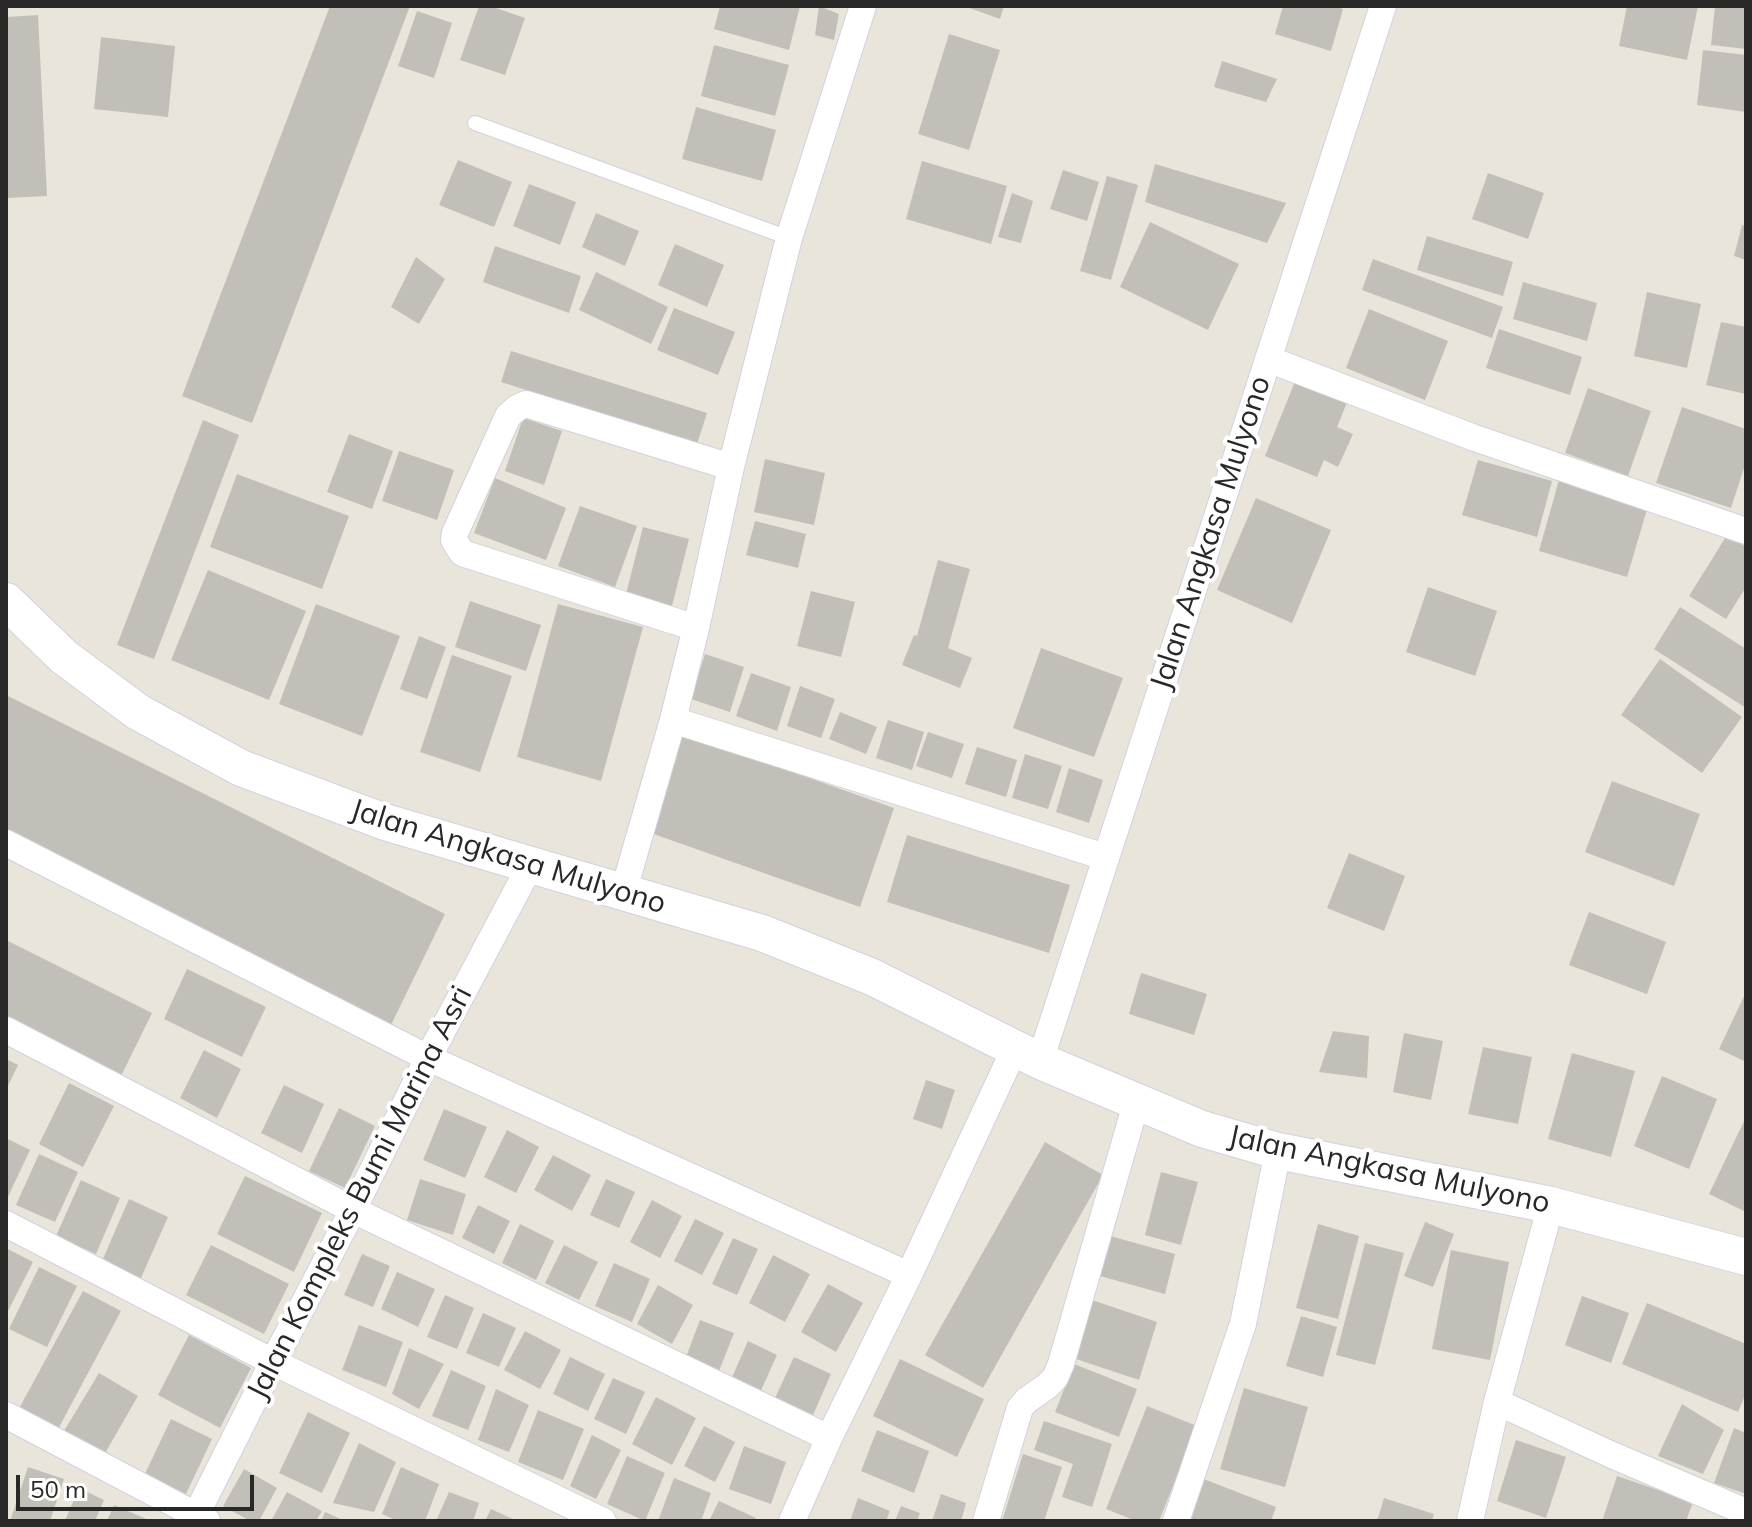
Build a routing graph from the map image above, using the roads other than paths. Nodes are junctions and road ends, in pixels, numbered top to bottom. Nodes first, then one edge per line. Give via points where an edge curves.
1 (863, 6) edge
2 (1383, 6) edge
3 (475, 123) dead end
4 (789, 238) junction
5 (1268, 359) junction
6 (731, 467) junction
7 (1746, 531) edge
8 (6, 601) edge
9 (696, 628) junction
10 (673, 720) junction
11 (6, 843) edge
12 (1105, 857) junction
13 (530, 866) junction
14 (623, 893) junction
15 (6, 1030) edge
16 (1027, 1054) junction
17 (428, 1058) junction
18 (1137, 1100) junction
19 (1278, 1151) junction
20 (1551, 1205) junction
21 (353, 1210) junction
22 (6, 1224) edge
23 (1746, 1257) edge
24 (909, 1275) junction
25 (273, 1362) junction
26 (1497, 1402) junction
27 (6, 1415) edge
28 (829, 1438) junction
29 (1746, 1512) edge
30 (198, 1519) edge
31 (603, 1521) edge
32 (792, 1521) edge
33 (986, 1521) edge
34 (1176, 1521) edge
35 (1470, 1521) edge

1 - 4 street
2 - 5 street, Jalan Angkasa Mulyono
3 - 4 lane
4 - 6 street
5 - 7 street via 1472,437
5 - 12 street, Jalan Angkasa Mulyono
6 - 9 street
6 - 9 street via 526,404 508,416 455,533 462,553
8 - 13 main road, Jalan Angkasa Mulyono via 64,657 138,712 241,768 385,822
9 - 10 street
10 - 12 street
10 - 14 street
11 - 17 street
12 - 16 street, Jalan Angkasa Mulyono
13 - 14 main road, Jalan Angkasa Mulyono
13 - 17 street, Jalan Kompleks Bumi Marina Asri
14 - 16 main road, Jalan Angkasa Mulyono via 762,933 872,977
15 - 21 street
16 - 18 main road, Jalan Angkasa Mulyono
16 - 24 street
17 - 21 street, Jalan Kompleks Bumi Marina Asri
17 - 24 street
18 - 19 main road, Jalan Angkasa Mulyono via 1202,1129
18 - 33 street via 1061,1364 1055,1378 1020,1408
19 - 20 main road, Jalan Angkasa Mulyono
19 - 34 street via 1243,1324
20 - 23 main road, Jalan Angkasa Mulyono
20 - 26 street
21 - 25 street, Jalan Kompleks Bumi Marina Asri
21 - 28 street
22 - 25 street
24 - 28 street
25 - 30 street, Jalan Kompleks Bumi Marina Asri
25 - 31 street
26 - 29 street
26 - 35 street
27 - 30 street
28 - 32 street

